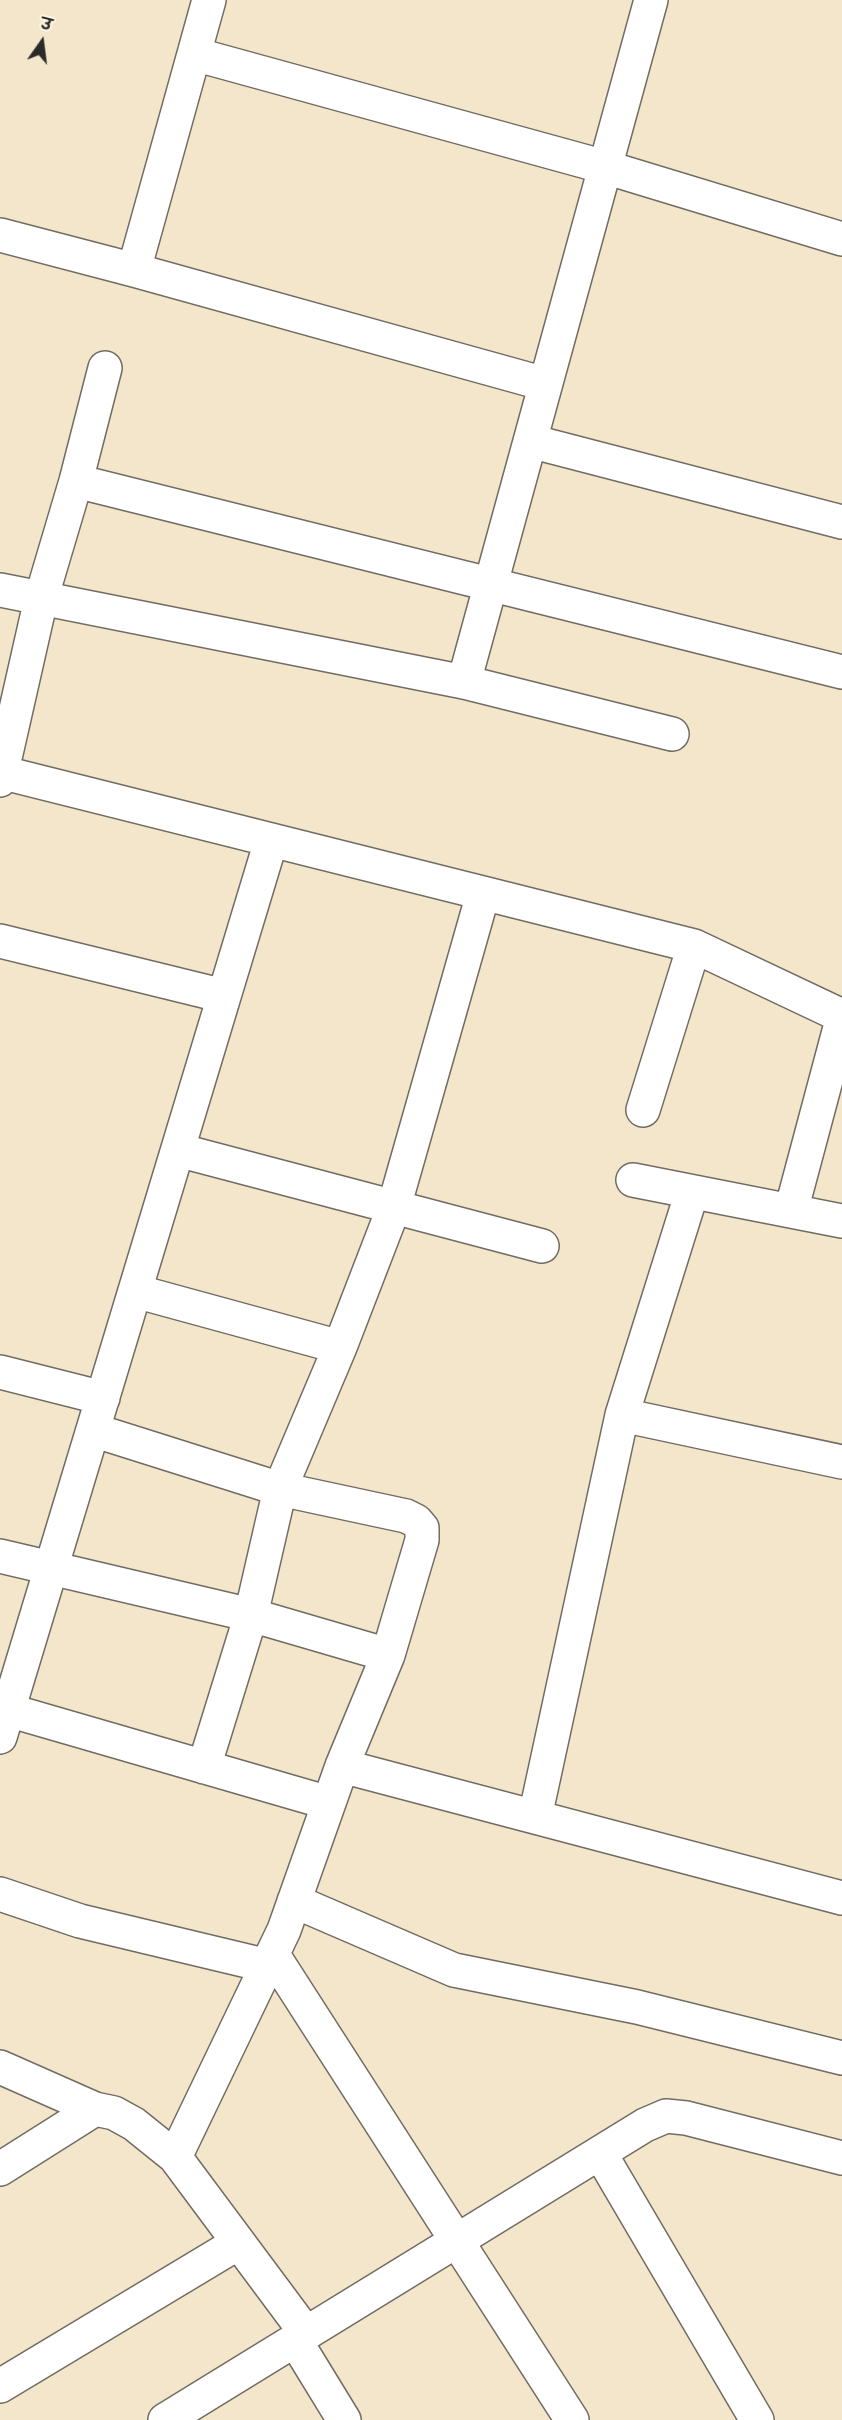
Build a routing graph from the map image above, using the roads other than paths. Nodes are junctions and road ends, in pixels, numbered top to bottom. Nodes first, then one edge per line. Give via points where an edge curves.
1 (209, 0) edge
2 (651, 0) edge
3 (194, 54) junction
4 (605, 167) junction
5 (0, 235) edge
6 (842, 239) edge
7 (134, 270) junction
8 (105, 368) dead end
9 (545, 384) junction
10 (530, 441) junction
11 (76, 481) junction
12 (842, 522) edge
13 (490, 585) junction
14 (0, 590) edge
15 (41, 599) junction
16 (842, 672) edge
17 (464, 682) junction
18 (672, 734) dead end
19 (1, 775) edge
20 (272, 841) junction
21 (483, 894) junction
22 (0, 941) edge
23 (694, 946) junction
24 (224, 996) junction
25 (842, 1018) edge
26 (643, 1110) dead end
27 (178, 1150) junction
28 (633, 1180) dead end
29 (692, 1192) junction
30 (394, 1207) junction
31 (791, 1211) junction
32 (842, 1221) edge
33 (543, 1246) dead end
34 (135, 1291) junction
35 (340, 1347) junction
36 (0, 1372) edge
37 (103, 1398) junction
38 (622, 1415) junction
39 (93, 1430) junction
40 (842, 1462) edge
41 (280, 1489) junction
42 (0, 1556) edge
43 (51, 1568) junction
44 (251, 1615) junction
45 (388, 1655) junction
46 (4, 1724) edge
47 (342, 1766) junction
48 (204, 1767) junction
49 (329, 1803) junction
50 (535, 1817) junction
51 (0, 1894) edge
52 (841, 1895) edge
53 (294, 1901) junction
54 (271, 1960) junction
55 (842, 2058) edge
56 (0, 2067) edge
57 (95, 2109) junction
58 (600, 2153) junction
59 (175, 2157) junction
60 (842, 2158) edge
61 (0, 2169) edge
62 (457, 2240) junction
63 (238, 2243) junction
64 (300, 2336) junction
65 (0, 2386) edge
66 (173, 2418) edge
67 (344, 2420) edge
68 (572, 2420) edge
69 (757, 2420) edge

1 - 3 street
2 - 4 street
3 - 4 street
3 - 7 street
4 - 6 street
4 - 9 street
5 - 7 street
7 - 9 street
8 - 11 street
9 - 10 street
10 - 12 street
10 - 13 street
11 - 13 street
11 - 15 street
13 - 16 street
13 - 17 street
14 - 15 street
15 - 17 street
15 - 19 street
17 - 18 street
19 - 20 street
20 - 21 street
20 - 24 street
21 - 23 street
21 - 30 street
22 - 24 street
23 - 25 street
23 - 26 street
24 - 27 street
25 - 31 street
27 - 30 street
27 - 34 street
28 - 29 street
29 - 31 street
29 - 38 street
30 - 33 street
30 - 35 street
31 - 32 street
34 - 35 street
34 - 37 street
35 - 41 street
36 - 37 street
37 - 39 street
38 - 40 street
38 - 50 street
39 - 41 street
39 - 43 street
41 - 44 street
41 - 45 street via 406,1516 422,1528 422,1540
42 - 43 street
43 - 44 street
43 - 46 street
44 - 45 street
44 - 48 street
45 - 47 street
46 - 48 street
47 - 49 street
47 - 50 street
48 - 49 street
49 - 53 street
50 - 52 street
51 - 54 street via 80,1921
53 - 54 street
53 - 55 street via 454,1970 637,2007
54 - 59 street
54 - 62 street
56 - 57 street
57 - 59 street via 114,2113 134,2124
57 - 61 street
58 - 60 street via 666,2116
58 - 62 street
58 - 69 street
59 - 63 street
62 - 64 street
62 - 68 street
63 - 64 street
63 - 65 street
64 - 66 street
64 - 67 street

